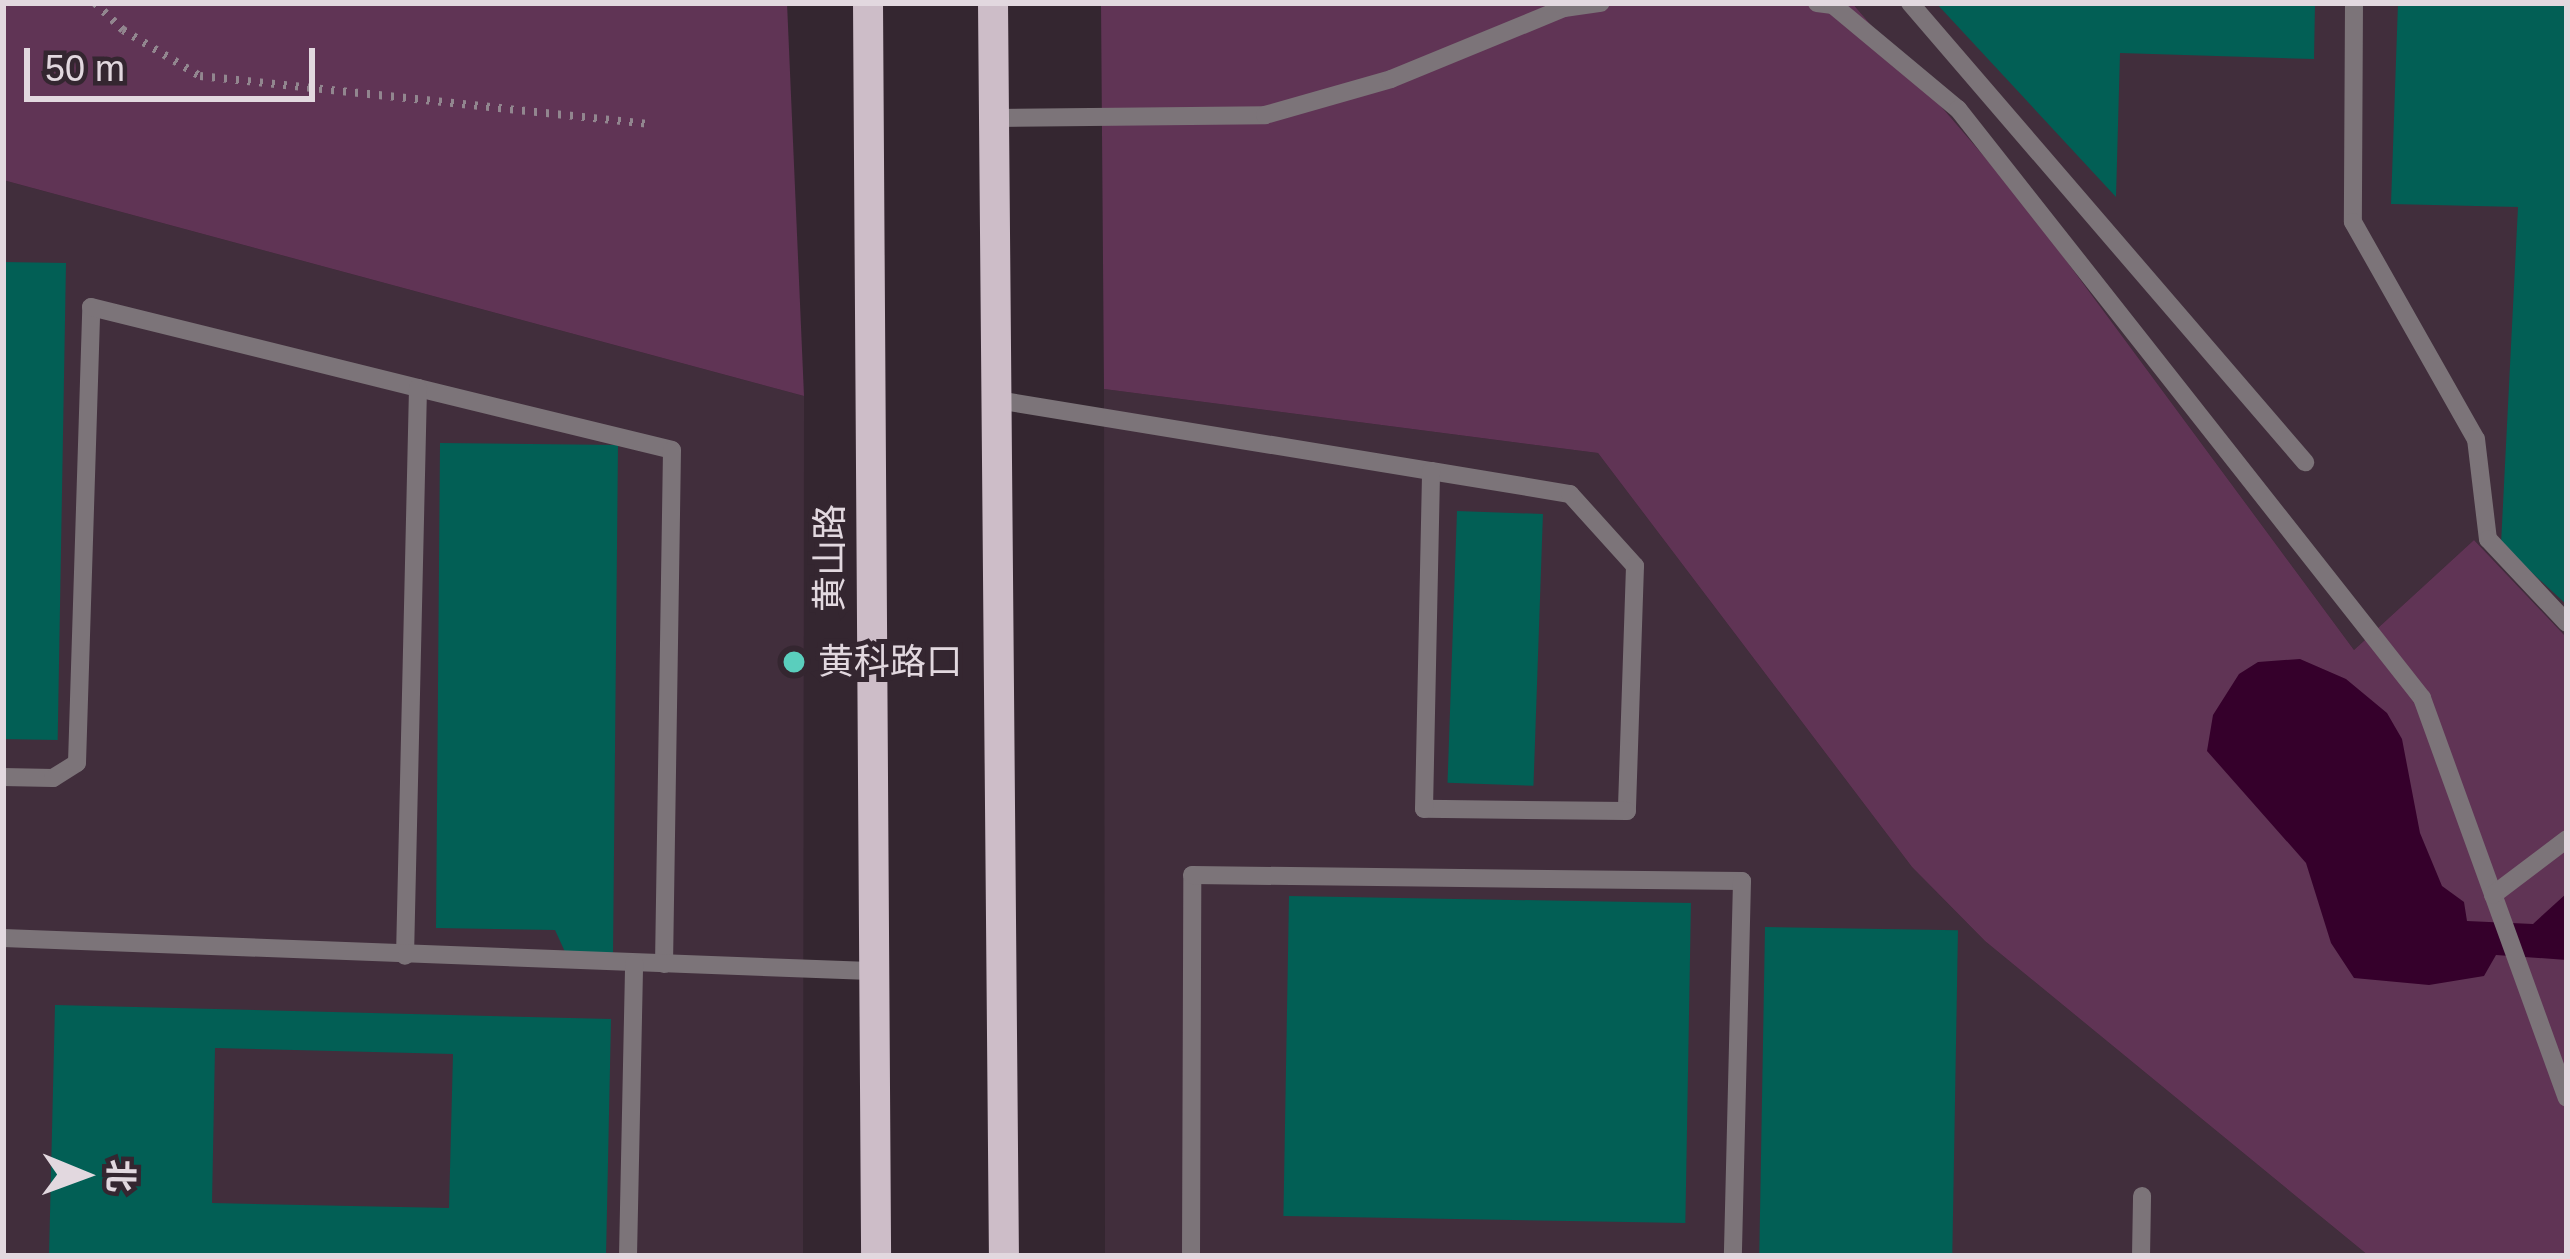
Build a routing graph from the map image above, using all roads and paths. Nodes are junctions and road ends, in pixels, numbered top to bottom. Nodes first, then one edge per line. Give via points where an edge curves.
1 (95, 3) edge
2 (868, 3) edge
3 (993, 3) edge
4 (1601, 3) edge
5 (1817, 3) edge
6 (1910, 3) edge
7 (2354, 3) edge
8 (994, 118) junction
9 (650, 124) dead end
10 (418, 388) junction
11 (997, 400) junction
12 (2305, 462) dead end
13 (1431, 471) junction
14 (2567, 623) edge
15 (3, 777) edge
16 (2567, 839) edge
17 (2497, 904) junction
18 (3, 938) edge
19 (405, 956) junction
20 (634, 963) junction
21 (664, 964) junction
22 (870, 971) junction
23 (2567, 1098) edge
24 (2142, 1196) dead end
25 (628, 1256) edge
26 (876, 1256) edge
27 (1004, 1256) edge
28 (1191, 1256) edge
29 (1733, 1256) edge
30 (2141, 1256) edge

1 - 9 path via 123,30 200,76
2 - 22 main road, 黄山路
3 - 8 main road
4 - 8 lane via 1564,8 1391,79 1265,115
5 - 17 lane via 1833,5 1958,110 2422,698
6 - 12 lane
7 - 14 lane via 2354,223 2476,439 2488,539
8 - 11 main road
10 - 15 lane via 91,308 77,763 53,778
10 - 19 lane
10 - 21 lane via 672,450
11 - 13 lane
11 - 27 main road
13 - 13 lane via 1570,494 1635,566 1627,811 1424,809
16 - 17 lane
17 - 23 lane
18 - 19 lane
19 - 20 lane
20 - 21 lane
20 - 25 lane
21 - 22 lane
22 - 26 main road, 黄山路
24 - 30 lane
28 - 29 lane via 1192,874 1742,881

